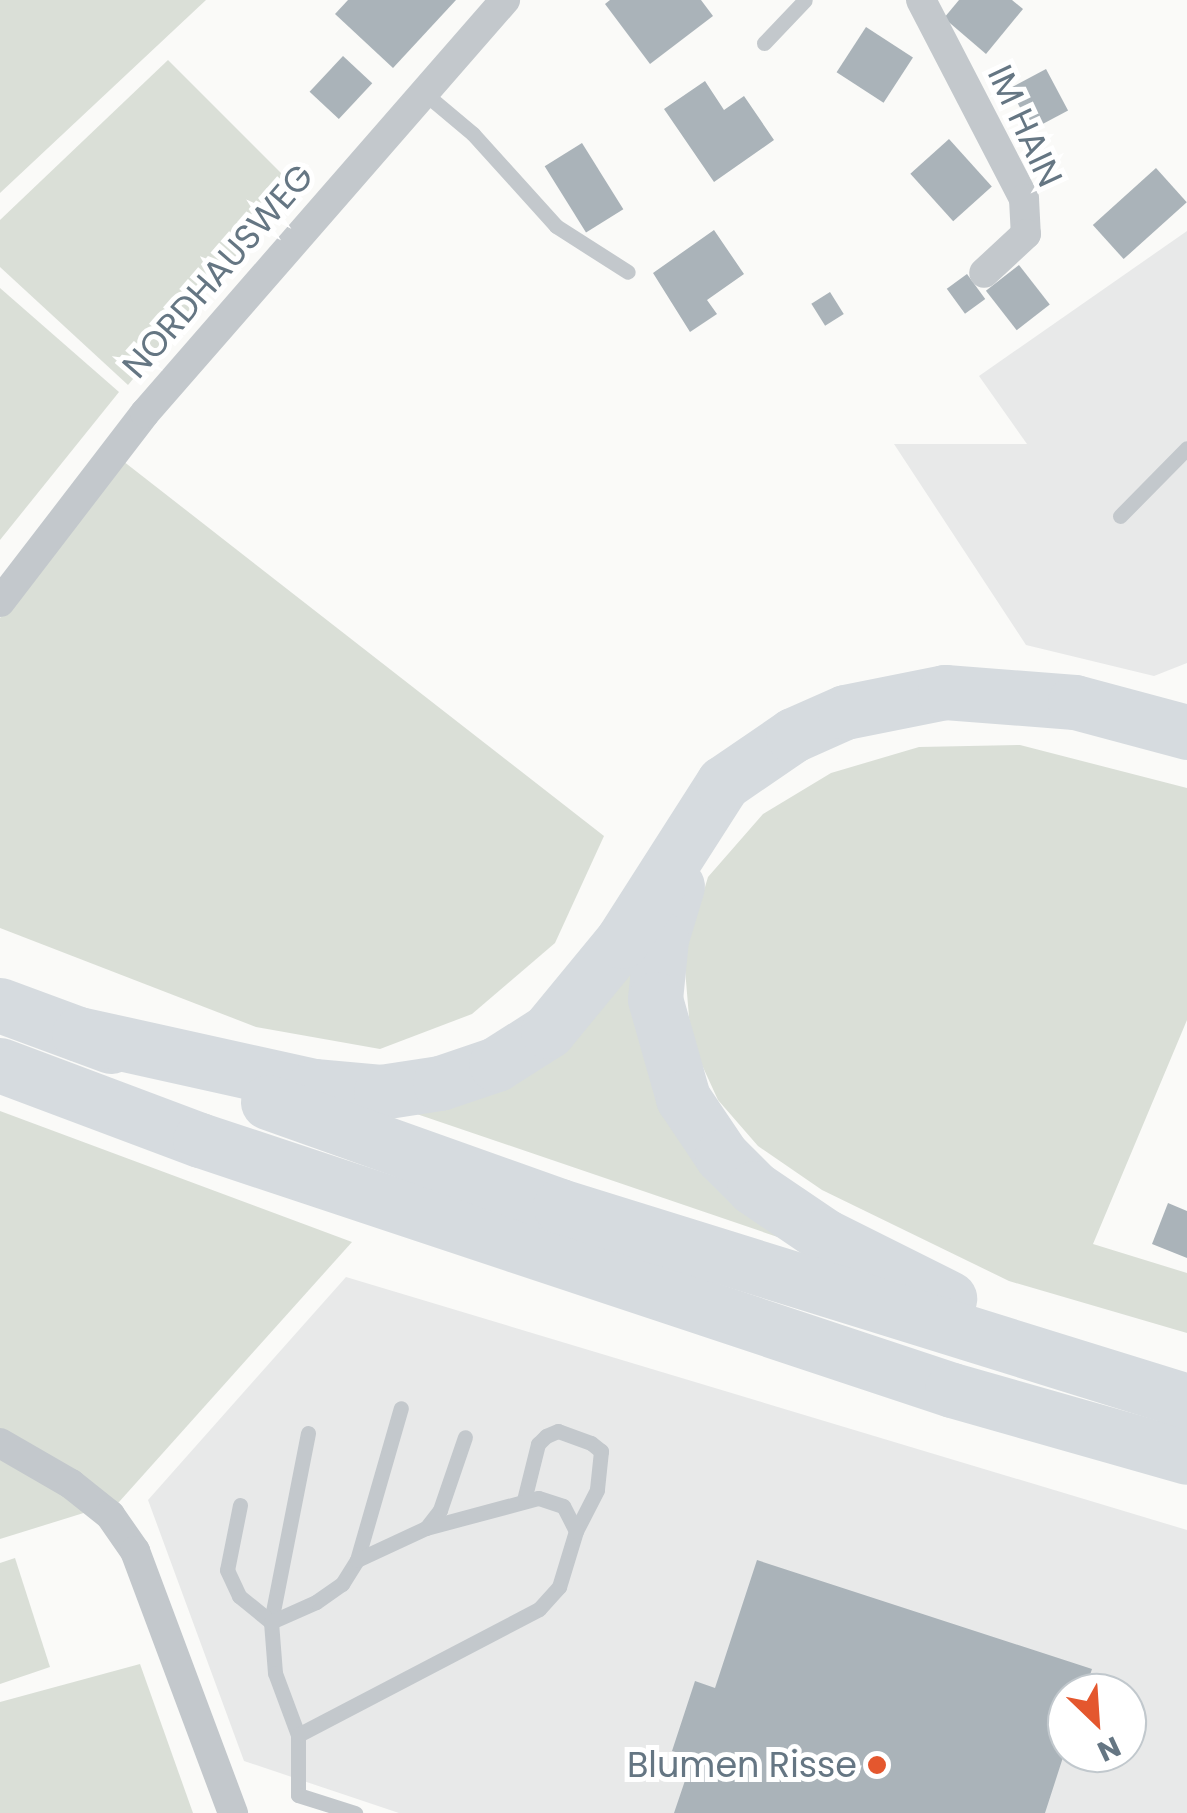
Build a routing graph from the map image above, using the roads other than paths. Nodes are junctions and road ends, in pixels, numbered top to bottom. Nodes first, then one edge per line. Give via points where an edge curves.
1 (505, 0) edge
2 (804, 0) edge
3 (921, 0) edge
4 (764, 43) dead end
5 (423, 92) junction
6 (628, 272) dead end
7 (984, 273) dead end
8 (1187, 448) edge
9 (1120, 516) dead end
10 (0, 602) edge
11 (1187, 732) edge
12 (698, 816) junction
13 (0, 1004) edge
14 (79, 1034) junction
15 (0, 1064) edge
16 (1024, 1351) junction
17 (1187, 1401) edge
18 (401, 1408) dead end
19 (308, 1433) dead end
20 (465, 1437) dead end
21 (0, 1443) edge
22 (1187, 1457) edge
23 (524, 1500) junction
24 (240, 1505) dead end
25 (426, 1528) junction
26 (576, 1531) junction
27 (358, 1560) junction
28 (271, 1622) junction
29 (298, 1735) junction
30 (298, 1794) junction
31 (233, 1813) edge
32 (300, 1813) edge
33 (355, 1813) edge

1 - 5 street, NORDHAUSWEG
2 - 4 lane
3 - 7 street, IM HAIN via 1024,199 1026,234
5 - 6 lane via 473,134 556,226
5 - 10 street, NORDHAUSWEG via 145,413
8 - 9 lane
11 - 12 highway via 1076,702 1012,694 894,699 793,735 723,783
12 - 14 highway via 585,989 548,1031 496,1064 440,1084 381,1092 314,1086
12 - 16 highway via 655,971 662,1034 683,1098 722,1156 754,1188 825,1236 951,1298
13 - 14 highway
14 - 16 highway via 560,1206
15 - 22 highway via 200,1140 820,1346
16 - 17 highway
18 - 27 lane
19 - 28 lane
20 - 25 lane via 440,1510
21 - 31 street via 71,1484 110,1515 136,1551
23 - 25 lane
23 - 26 lane via 563,1506
23 - 26 lane via 546,1436 558,1431 591,1443 600,1451 598,1490
24 - 28 lane via 227,1570 239,1596
25 - 27 lane
26 - 29 lane via 560,1587 540,1608
27 - 28 lane via 342,1584
28 - 29 lane via 275,1673
29 - 30 lane
30 - 32 lane
30 - 33 lane

